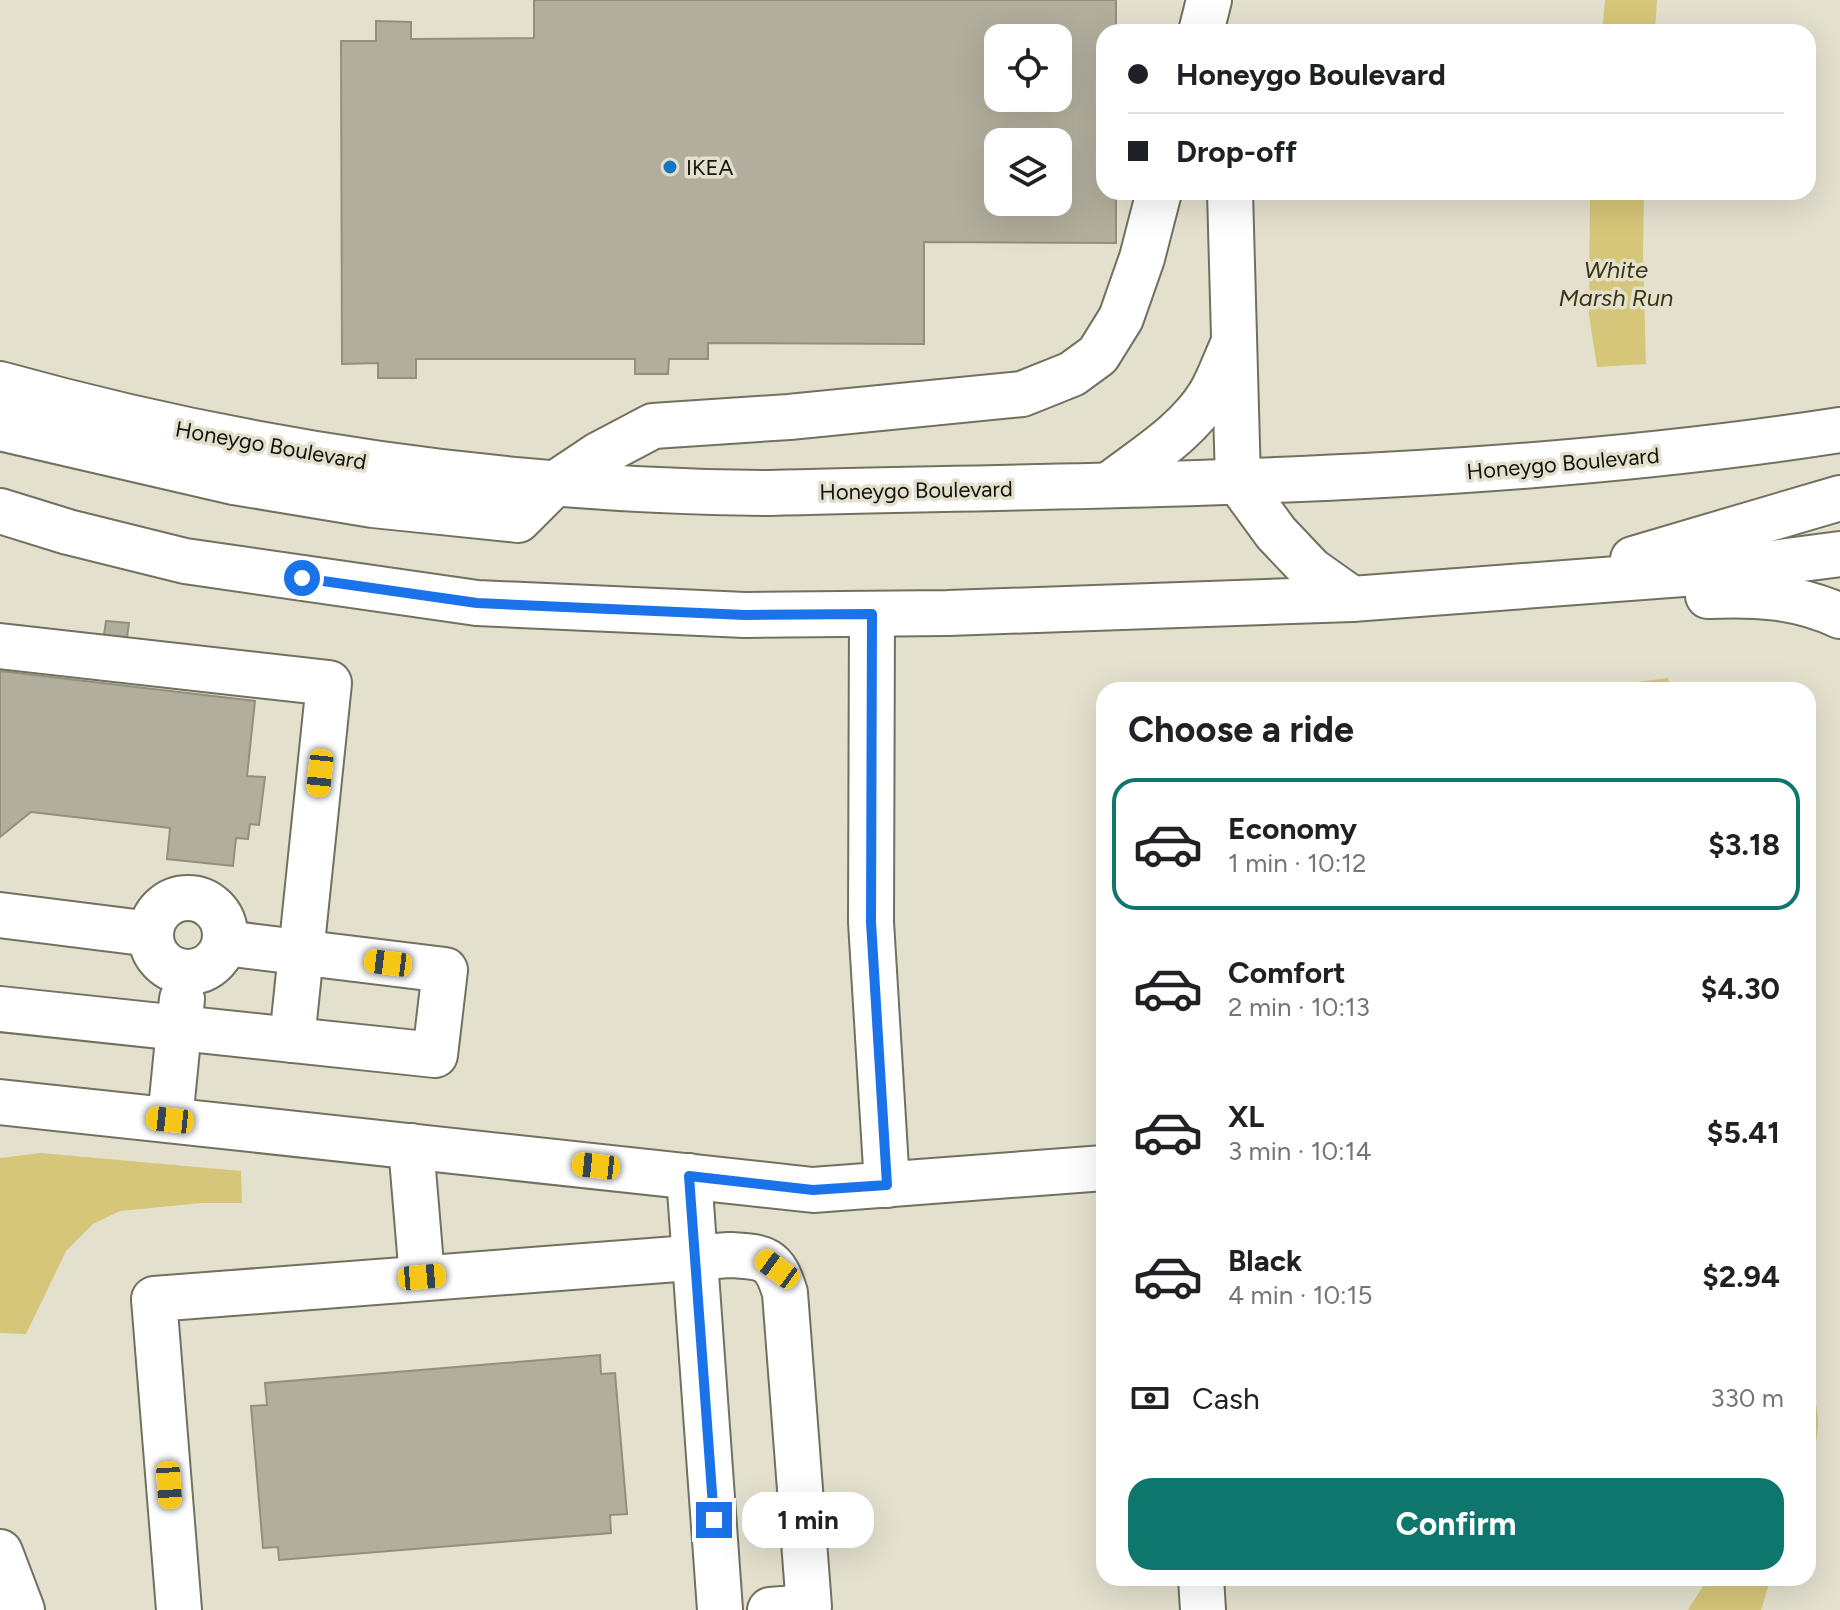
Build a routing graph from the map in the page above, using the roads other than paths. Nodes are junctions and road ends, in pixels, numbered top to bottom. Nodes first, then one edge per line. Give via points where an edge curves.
1 (1209, 0) edge
2 (1224, 0) edge
3 (1203, 24) edge
4 (1225, 24) edge
5 (1157, 200) edge
6 (1230, 200) edge
7 (1234, 342) junction
8 (0, 384) edge
9 (0, 428) edge
10 (1840, 430) edge
11 (1238, 481) junction
12 (553, 485) junction
13 (1109, 485) junction
14 (1840, 498) edge
15 (0, 511) edge
16 (1840, 554) edge
17 (1539, 586) junction
18 (1430, 595) junction
19 (1352, 599) junction
20 (872, 614) junction
21 (1840, 616) edge
22 (0, 646) edge
23 (0, 915) edge
24 (151, 934) junction
25 (225, 943) junction
26 (301, 952) junction
27 (185, 973) junction
28 (0, 1009) edge
29 (179, 1028) junction
30 (292, 1040) junction
31 (0, 1102) edge
32 (170, 1120) junction
33 (411, 1146) junction
34 (1096, 1169) edge
35 (689, 1176) junction
36 (887, 1185) junction
37 (694, 1256) junction
38 (422, 1277) junction
39 (0, 1552) edge
40 (1202, 1586) edge
41 (22, 1610) edge
42 (179, 1610) edge
43 (720, 1610) edge
44 (770, 1610) edge
45 (1203, 1610) edge

1 - 3 main road
2 - 4 main road
5 - 12 main road via 1121,318 1098,355 1072,374 1022,394 653,426
6 - 7 main road
7 - 11 main road
7 - 13 main road via 1210,395 1185,424
8 - 12 main road, Honeygo Boulevard via 173,428 285,449
9 - 12 main road via 234,482 373,505 518,520
10 - 11 main road, Honeygo Boulevard via 1543,466
11 - 13 main road, Honeygo Boulevard
11 - 19 main road via 1311,570
12 - 13 main road, Honeygo Boulevard via 770,493
14 - 17 main road
15 - 20 main road via 185,561 477,603 745,615
16 - 17 main road
17 - 18 main road
18 - 19 main road
18 - 21 main road via 1616,600 1754,594 1816,605
19 - 20 main road
20 - 36 main road via 871,922
22 - 26 main road via 329,683
23 - 24 main road
24 - 25 main road via 153,922 169,903 192,898 222,918
24 - 27 main road via 164,964
25 - 26 main road
25 - 27 main road via 207,968
26 - 30 main road
26 - 30 main road via 445,970 435,1055
27 - 29 main road
28 - 29 main road
29 - 30 main road
29 - 32 main road
31 - 32 main road
32 - 33 main road
33 - 35 main road
33 - 38 main road
34 - 36 main road
35 - 36 main road via 813,1190
35 - 37 main road
37 - 38 main road
37 - 43 main road
37 - 44 main road via 762,1257 777,1269 785,1293 809,1607
38 - 42 main road via 154,1299
39 - 41 main road
40 - 45 main road

